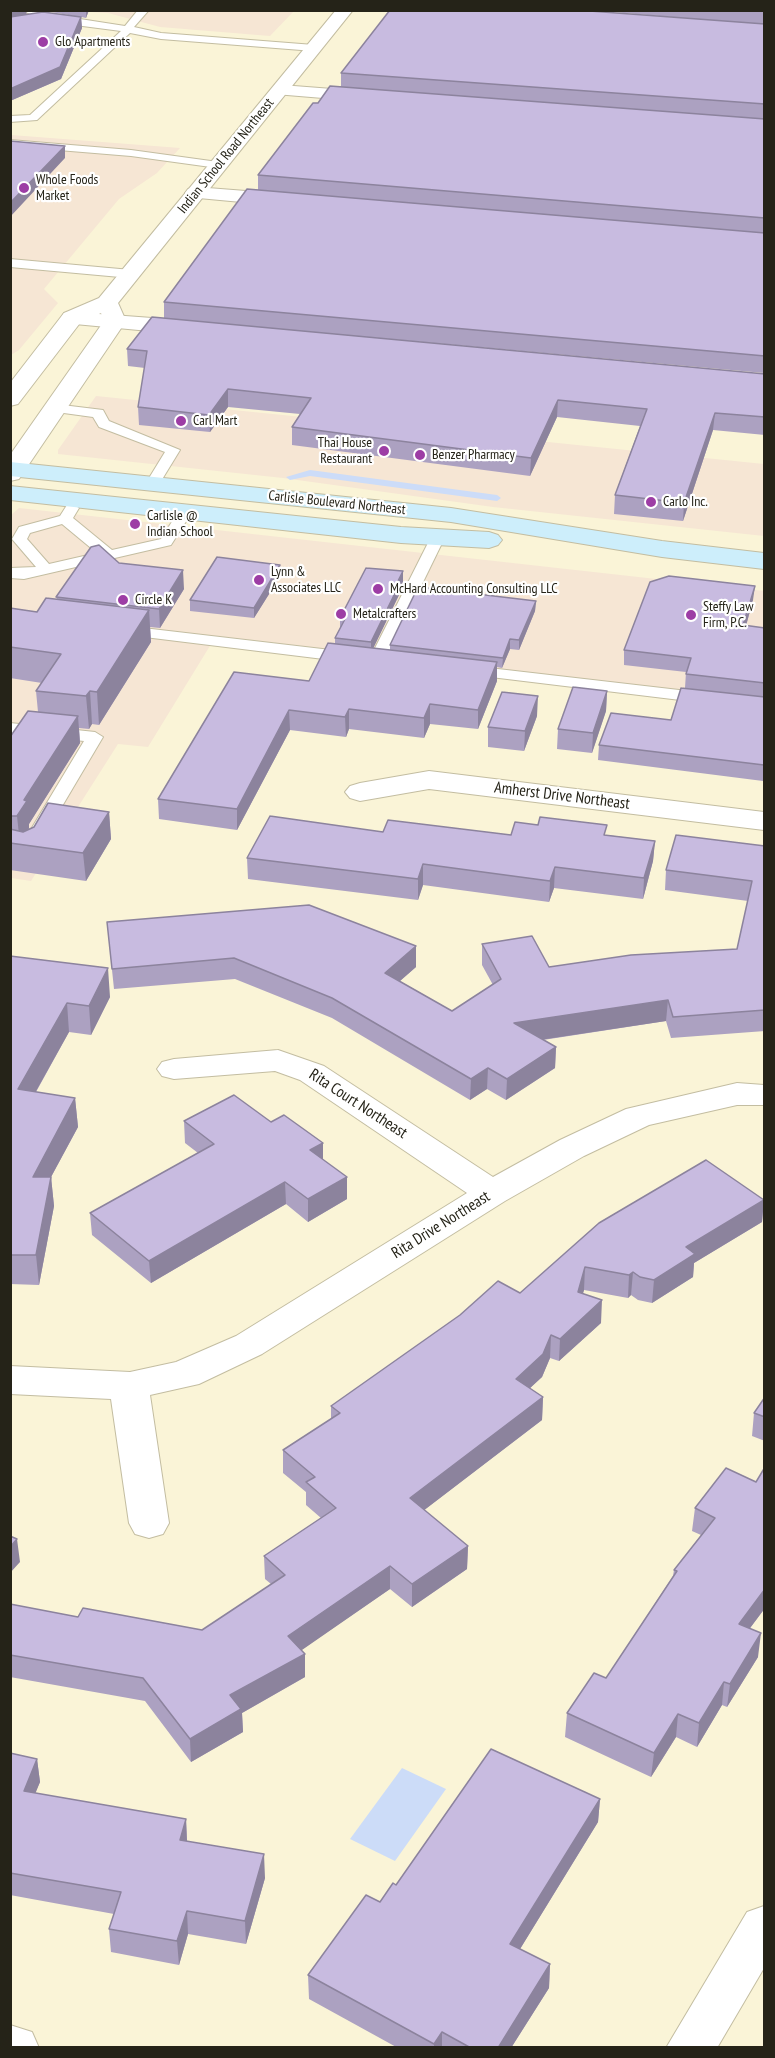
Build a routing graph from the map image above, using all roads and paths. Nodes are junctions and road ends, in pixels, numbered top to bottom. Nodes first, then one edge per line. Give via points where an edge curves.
1 (144, 10) edge
2 (345, 10) edge
3 (24, 16) edge
4 (126, 31) junction
5 (314, 48) junction
6 (280, 90) junction
7 (385, 98) edge
8 (10, 119) edge
9 (10, 143) edge
10 (218, 165) junction
11 (195, 193) junction
12 (306, 202) edge
13 (10, 263) edge
14 (10, 275) edge
15 (126, 280) junction
16 (111, 312) junction
17 (207, 330) edge
18 (10, 399) edge
19 (54, 408) junction
20 (11, 476) edge
21 (153, 483) junction
22 (72, 510) junction
23 (185, 512) junction
24 (438, 537) junction
25 (662, 549) junction
26 (109, 555) junction
27 (765, 561) edge
28 (46, 569) junction
29 (10, 573) edge
30 (105, 628) edge
31 (377, 660) junction
32 (400, 663) edge
33 (457, 669) edge
34 (722, 700) edge
35 (10, 728) edge
36 (360, 792) dead end
37 (765, 821) edge
38 (10, 850) edge
39 (174, 1069) dead end
40 (765, 1095) edge
41 (492, 1193) junction
42 (10, 1380) edge
43 (130, 1386) junction
44 (149, 1523) dead end
45 (765, 1926) edge
46 (10, 2046) edge
47 (15, 2048) edge
48 (690, 2048) edge

1 - 4 lane
2 - 5 street, Indian School Road Northeast
3 - 4 lane via 98,23
4 - 5 lane
4 - 8 lane via 33,118
5 - 6 street, Indian School Road Northeast
6 - 7 street
6 - 10 street, Indian School Road Northeast
9 - 10 lane
10 - 11 street, Indian School Road Northeast
11 - 12 street
11 - 15 street, Indian School Road Northeast
13 - 15 lane
14 - 15 lane
15 - 16 street, Indian School Road Northeast
16 - 17 street
16 - 18 street, Indian School Road Northeast via 72,318
16 - 19 street, Indian School Road Northeast
19 - 20 street, Indian School Road Northeast
19 - 21 lane via 98,413 104,424 173,450
20 - 21 main road, Carlisle Boulevard Northeast
20 - 22 main road, Carlisle Boulevard Northeast
21 - 25 main road, Carlisle Boulevard Northeast via 451,515
22 - 23 main road, Carlisle Boulevard Northeast
22 - 26 lane via 81,538
22 - 28 lane via 24,530 19,538 36,549
23 - 24 main road, Carlisle Boulevard Northeast
23 - 26 lane via 166,542
24 - 25 main road, Carlisle Boulevard Northeast
24 - 31 lane
25 - 27 main road, Carlisle Boulevard Northeast
26 - 28 lane
28 - 29 lane
30 - 31 lane
31 - 32 lane
33 - 34 lane
35 - 38 lane via 95,737 26,852
36 - 37 street, Amherst Drive Northeast via 429,780
39 - 41 street, Rita Court Northeast via 278,1060 312,1073
40 - 41 street, Rita Drive Northeast via 737,1094 638,1117
41 - 43 street, Rita Drive Northeast via 249,1345 185,1374
42 - 43 street, Rita Drive Northeast
43 - 44 street
45 - 48 street
46 - 47 street

